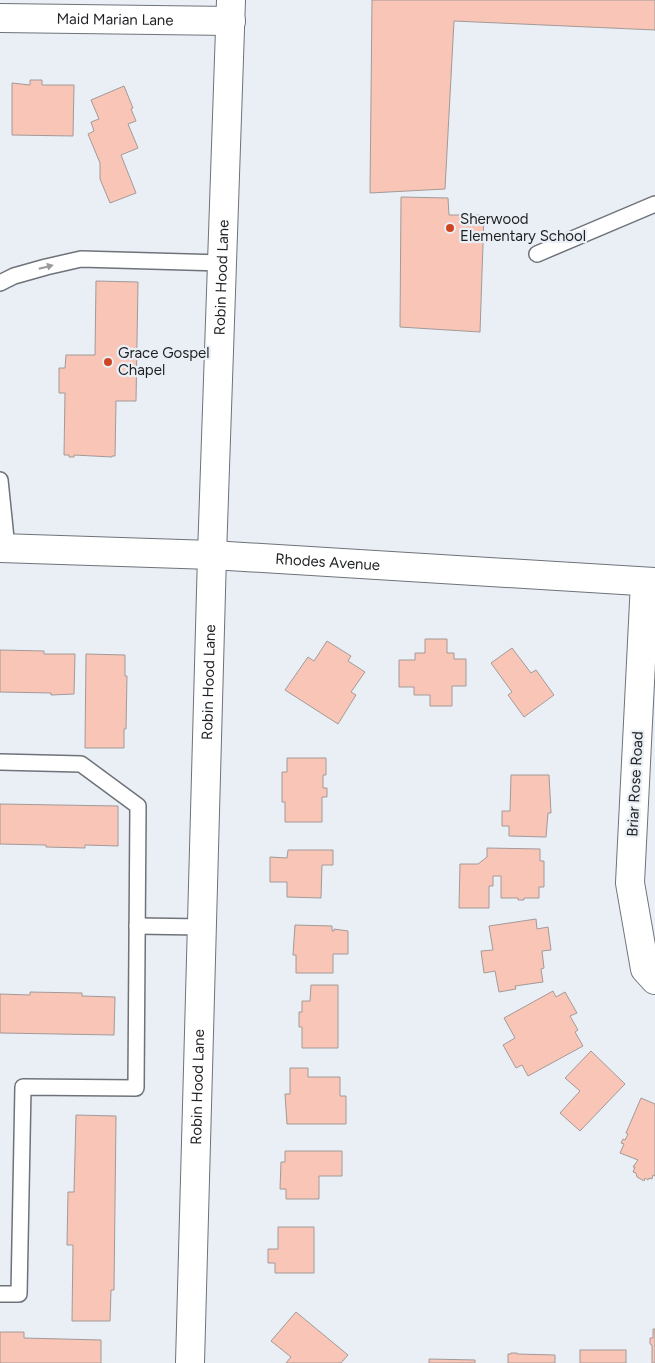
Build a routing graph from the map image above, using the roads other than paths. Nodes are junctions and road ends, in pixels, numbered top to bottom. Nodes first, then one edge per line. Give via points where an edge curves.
1 (231, 10) edge
2 (0, 18) edge
3 (655, 204) edge
4 (537, 254) dead end
5 (222, 263) junction
6 (0, 283) edge
7 (0, 480) edge
8 (4, 548) edge
9 (212, 555) junction
10 (650, 582) edge
11 (0, 762) edge
12 (137, 926) junction
13 (203, 927) junction
14 (655, 980) edge
15 (0, 1294) edge
16 (190, 1363) edge

1 - 2 street, Maid Marian Lane
1 - 5 street, Robin Hood Lane
3 - 4 lane
6 -> 5 lane via 14,276 81,259
5 - 9 street, Robin Hood Lane
7 - 8 lane
8 - 9 street, Rhodes Avenue
9 - 10 street, Rhodes Avenue
9 - 13 street, Robin Hood Lane
10 - 14 street, Briar Rose Road via 630,883 645,969
11 - 12 lane via 81,764 138,806
12 - 13 lane
12 - 15 lane via 136,1088 23,1087 19,1294
13 - 16 street, Robin Hood Lane

